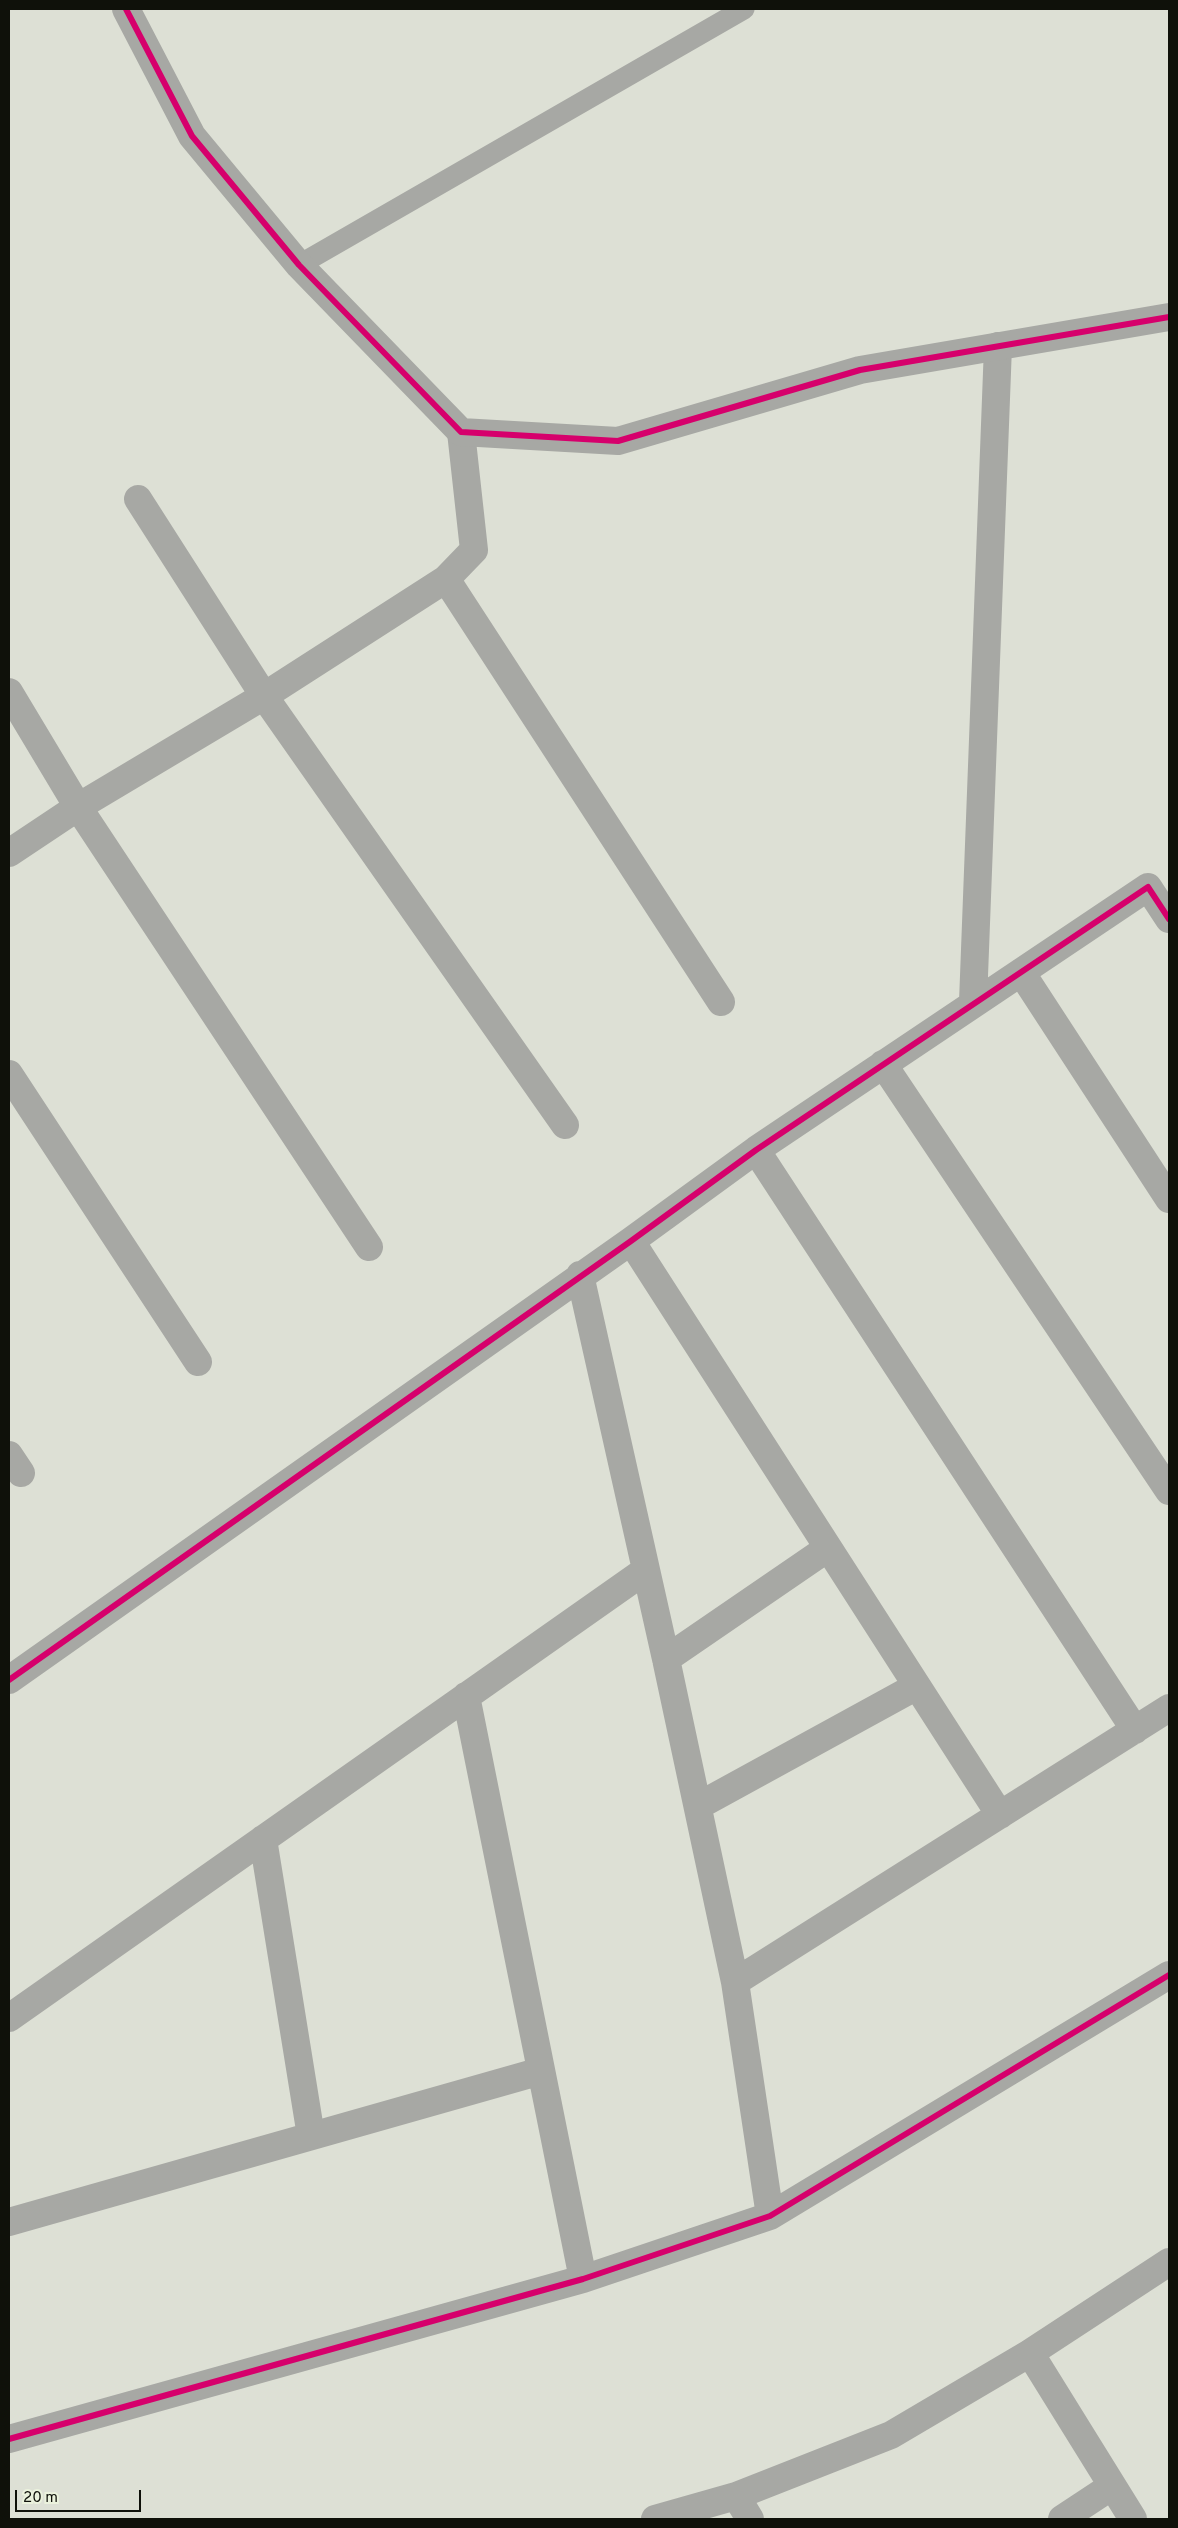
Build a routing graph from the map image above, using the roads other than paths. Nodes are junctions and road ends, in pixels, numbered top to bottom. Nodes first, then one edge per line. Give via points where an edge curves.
1 (126, 9) edge
2 (744, 9) edge
3 (299, 265) junction
4 (1169, 317) edge
5 (998, 346) junction
6 (461, 432) junction
7 (138, 498) dead end
8 (446, 580) junction
9 (9, 692) edge
10 (264, 696) junction
11 (78, 807) junction
12 (9, 853) edge
13 (1169, 919) edge
14 (1021, 972) junction
15 (721, 1002) dead end
16 (974, 1002) junction
17 (883, 1064) junction
18 (9, 1074) edge
19 (565, 1125) dead end
20 (756, 1150) junction
21 (1169, 1199) edge
22 (631, 1241) junction
23 (369, 1246) dead end
24 (580, 1275) junction
25 (198, 1362) dead end
26 (1169, 1491) edge
27 (828, 1548) junction
28 (646, 1570) junction
29 (666, 1659) junction
30 (9, 1680) edge
31 (917, 1686) junction
32 (466, 1696) junction
33 (1169, 1708) edge
34 (1135, 1730) junction
35 (698, 1806) junction
36 (1000, 1815) junction
37 (263, 1839) junction
38 (1169, 1975) edge
39 (734, 1982) junction
40 (9, 2018) edge
41 (541, 2071) junction
42 (310, 2136) junction
43 (770, 2216) junction
44 (9, 2222) edge
45 (1168, 2266) edge
46 (583, 2279) junction
47 (1030, 2353) junction
48 (9, 2439) edge
49 (1112, 2486) junction
50 (736, 2496) junction
51 (655, 2519) edge
52 (750, 2519) edge
53 (1062, 2519) edge
54 (1133, 2519) edge

1 - 3 street via 192,136
2 - 3 lane
3 - 6 street
4 - 5 street
5 - 6 street via 860,370 618,440
5 - 16 street
6 - 8 street via 474,550
7 - 10 street
8 - 10 street
8 - 15 street
9 - 11 street
10 - 11 street
10 - 19 street
11 - 12 street
11 - 23 street
13 - 14 street via 1148,887
14 - 16 street
14 - 21 street
16 - 17 street
17 - 20 street
17 - 26 street
18 - 25 street
20 - 22 street
20 - 34 street
22 - 24 street
22 - 27 street
24 - 28 street
24 - 30 street
27 - 29 street
27 - 31 street
28 - 29 street
28 - 32 street
29 - 35 street
31 - 35 street
31 - 36 street
32 - 37 street
32 - 41 street
33 - 34 street
34 - 36 street
35 - 39 street
36 - 39 street
37 - 40 street
37 - 42 street
38 - 43 street
39 - 43 street
41 - 42 street
41 - 46 street
42 - 44 street
43 - 46 street
45 - 47 street
46 - 48 street
47 - 49 street
47 - 50 street via 891,2435
49 - 53 street
49 - 54 street
50 - 51 street
50 - 52 street

